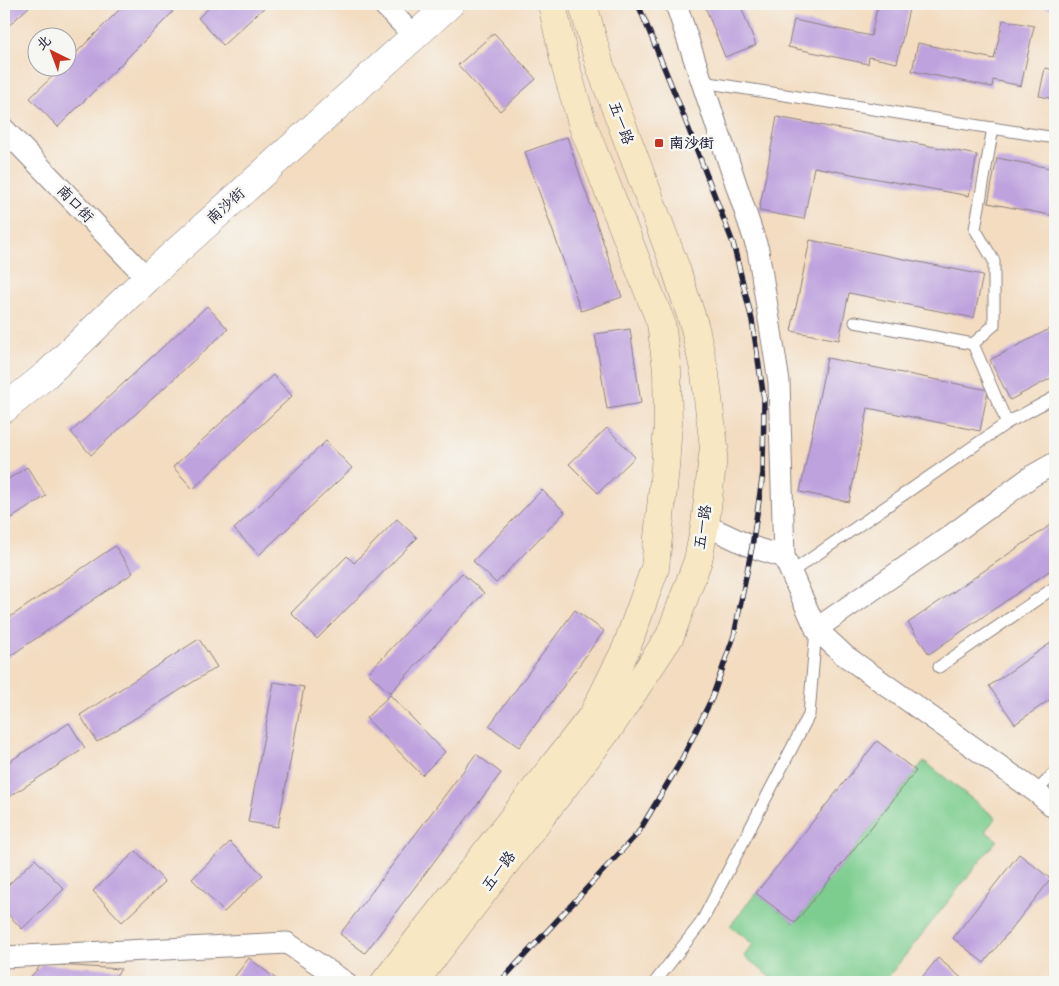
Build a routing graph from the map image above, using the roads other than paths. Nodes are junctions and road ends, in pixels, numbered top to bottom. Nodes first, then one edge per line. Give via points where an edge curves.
1 (383, 4) edge
2 (450, 4) edge
3 (552, 4) edge
4 (583, 4) edge
5 (676, 4) edge
6 (414, 36) junction
7 (703, 82) junction
8 (993, 128) junction
9 (4, 129) edge
10 (1055, 138) edge
11 (147, 278) junction
12 (856, 322) dead end
13 (973, 344) junction
14 (1055, 397) edge
15 (4, 409) edge
16 (1007, 423) junction
17 (1055, 463) edge
18 (705, 525) junction
19 (787, 565) junction
20 (1055, 587) edge
21 (816, 629) junction
22 (939, 667) dead end
23 (1055, 772) edge
24 (1036, 792) junction
25 (1055, 808) edge
26 (4, 957) edge
27 (659, 980) edge
28 (345, 982) edge
29 (385, 982) edge
30 (414, 982) edge

1 - 6 street
2 - 6 street, 南沙街
3 - 29 main road, 五一路 via 583,126 661,323 667,370 668,423 655,568 626,649 593,715
4 - 18 main road, 五一路 via 600,66 695,328 705,374 714,447
5 - 7 street
6 - 11 street, 南沙街
7 - 8 lane
7 - 19 street via 758,250 779,382
8 - 10 lane
8 - 13 lane via 975,229 994,261 994,326
9 - 11 street, 南口街
11 - 15 street, 南沙街 via 46,375
12 - 13 lane
13 - 16 lane
14 - 16 lane
16 - 19 lane
17 - 21 street
18 - 19 street
18 - 30 main road, 五一路 via 698,560 670,636 610,727
19 - 21 street
20 - 22 lane
21 - 24 street via 844,655
21 - 27 lane via 809,715 701,923
23 - 24 lane
24 - 25 street
26 - 28 street via 287,943

